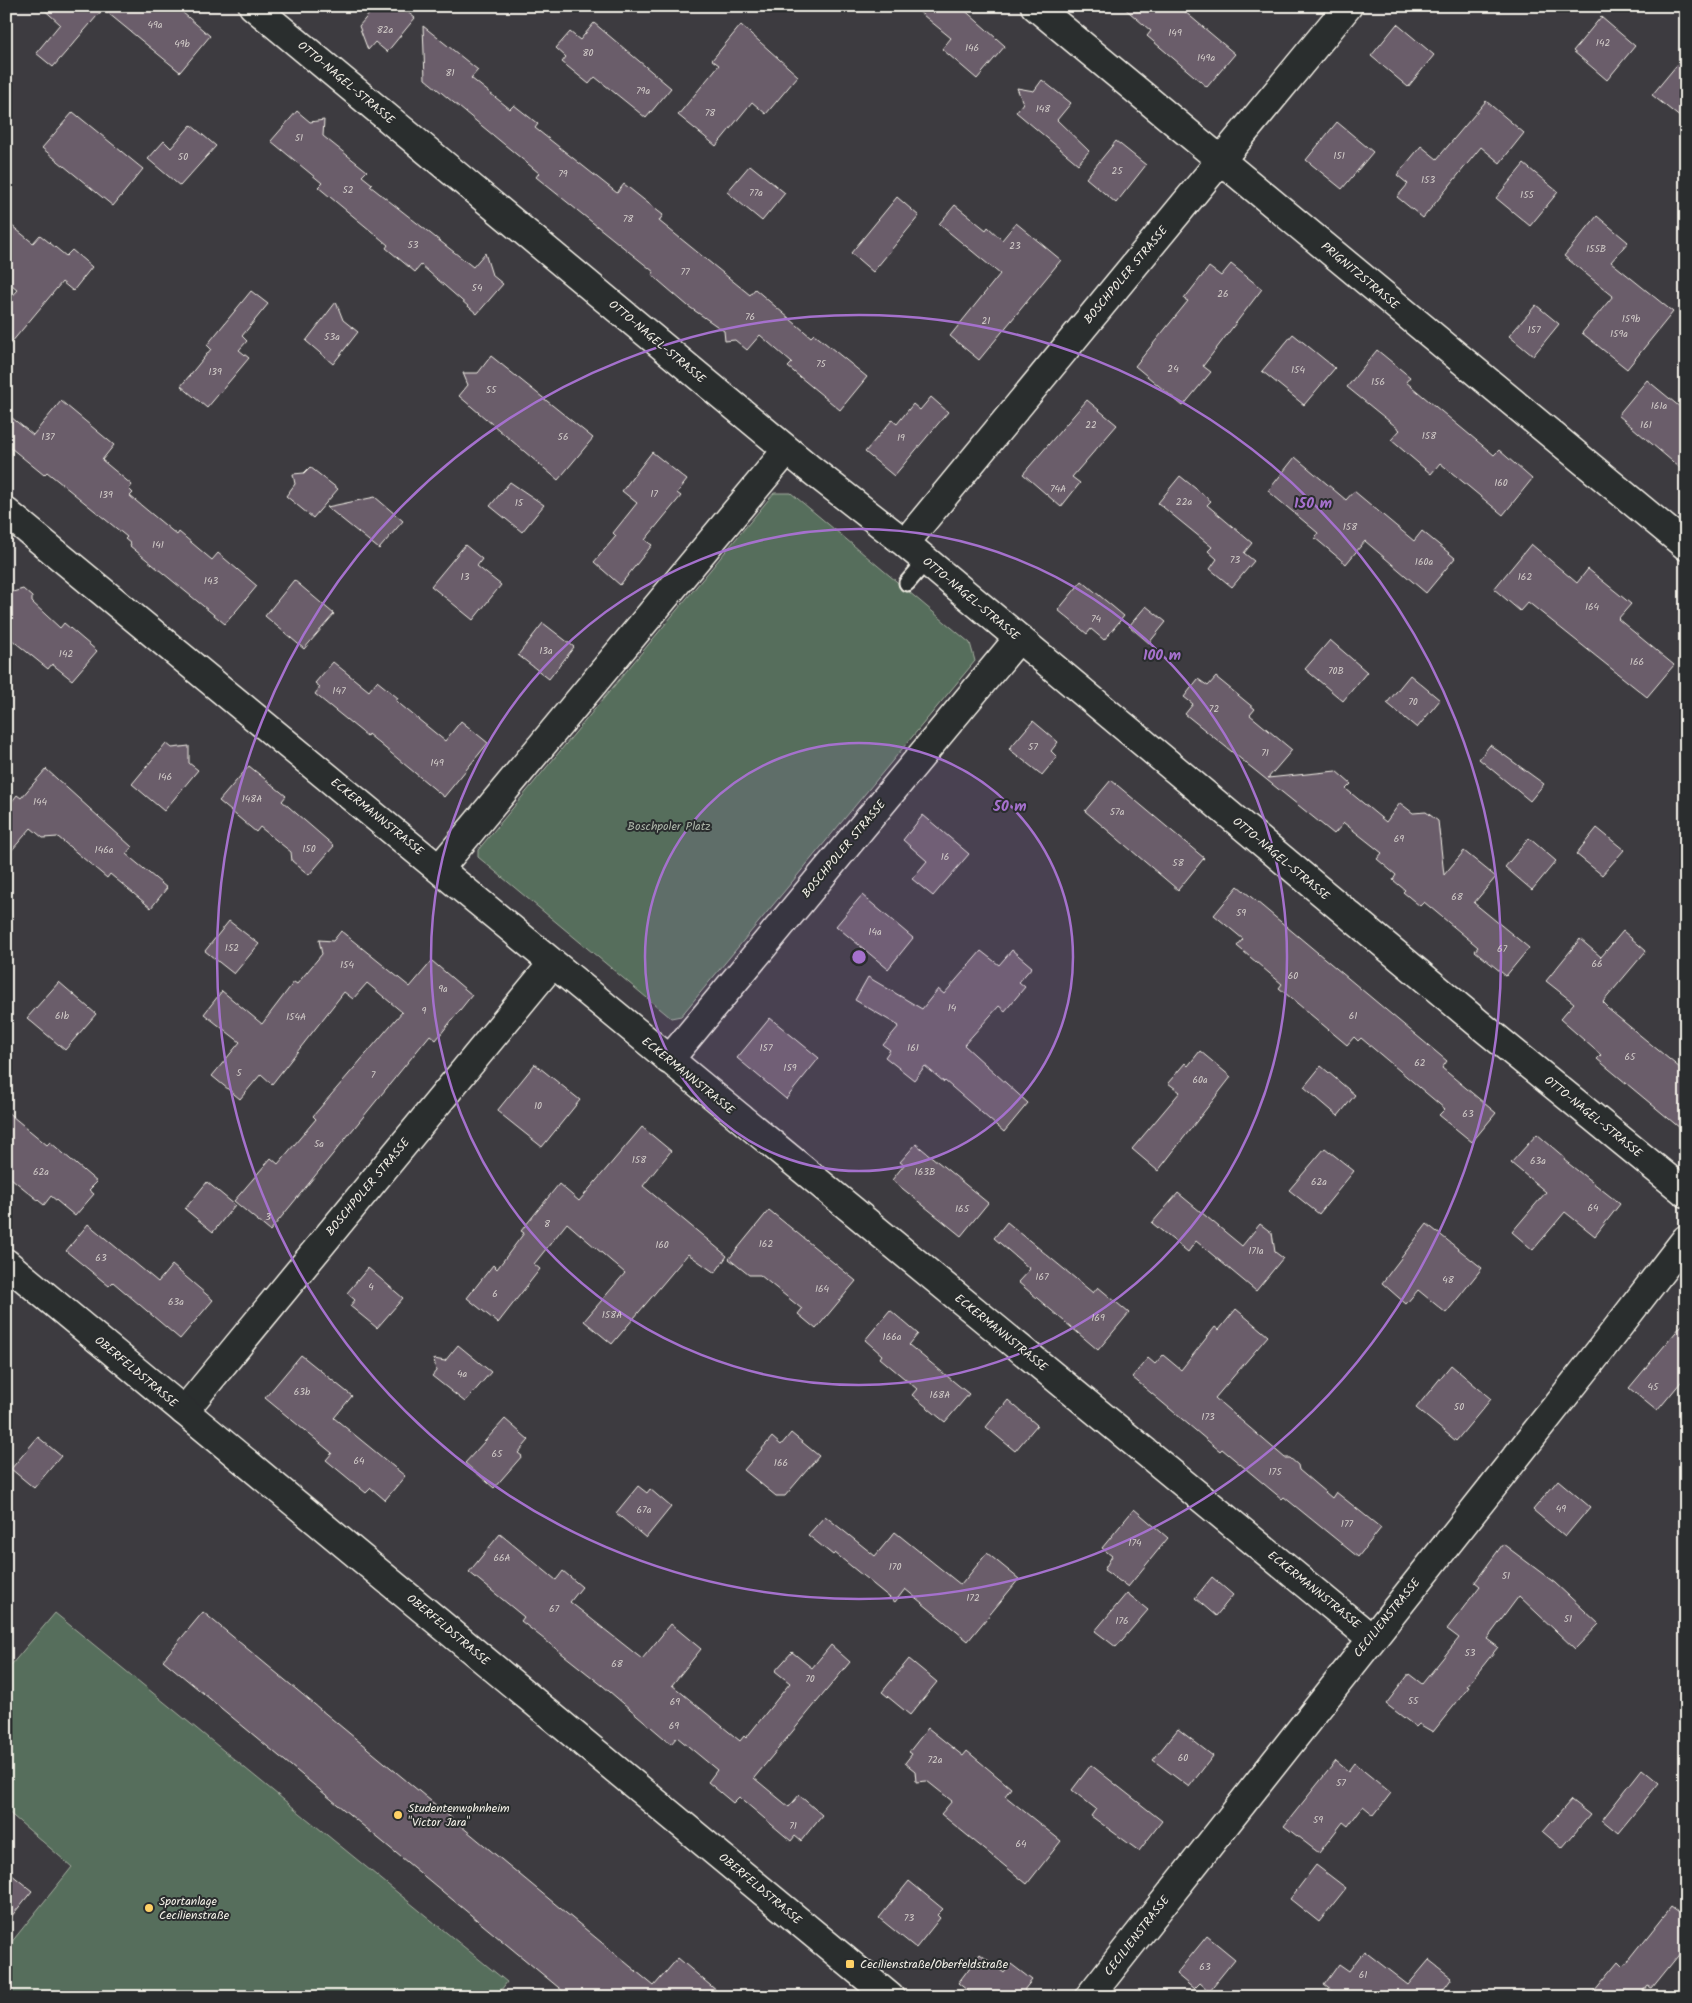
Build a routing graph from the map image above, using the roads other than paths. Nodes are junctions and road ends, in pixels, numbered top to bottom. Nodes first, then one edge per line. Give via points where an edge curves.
1 (253, 6) edge
2 (1035, 6) edge
3 (1348, 6) edge
4 (1220, 160) junction
5 (787, 450) junction
6 (6, 512) edge
7 (905, 543) junction
8 (1686, 546) edge
9 (926, 561) junction
10 (908, 583) dead end
11 (1018, 639) junction
12 (439, 869) junction
13 (553, 963) junction
14 (669, 1060) junction
15 (1686, 1194) edge
16 (1686, 1239) edge
17 (6, 1264) edge
18 (184, 1411) junction
19 (1372, 1638) junction
20 (890, 1997) edge
21 (1089, 1997) edge

1 - 5 street, OTTO-NAGEL-STRASSE
2 - 4 street, PRIGNITZSTRASSE
3 - 4 street, BOSCHPOLER STRASSE
4 - 7 street, BOSCHPOLER STRASSE
4 - 8 street, PRIGNITZSTRASSE
5 - 7 street, OTTO-NAGEL-STRASSE
5 - 12 street
6 - 12 street, ECKERMANNSTRASSE
7 - 9 street, OTTO-NAGEL-STRASSE
9 - 10 lane
9 - 11 street, OTTO-NAGEL-STRASSE
11 - 14 street, BOSCHPOLER STRASSE
11 - 15 street, OTTO-NAGEL-STRASSE
12 - 13 street, ECKERMANNSTRASSE
13 - 14 street, ECKERMANNSTRASSE
13 - 18 street, BOSCHPOLER STRASSE
14 - 19 street, ECKERMANNSTRASSE
16 - 19 street, CECILIENSTRASSE
17 - 18 street, OBERFELDSTRASSE
18 - 20 street, OBERFELDSTRASSE
19 - 21 street, CECILIENSTRASSE

